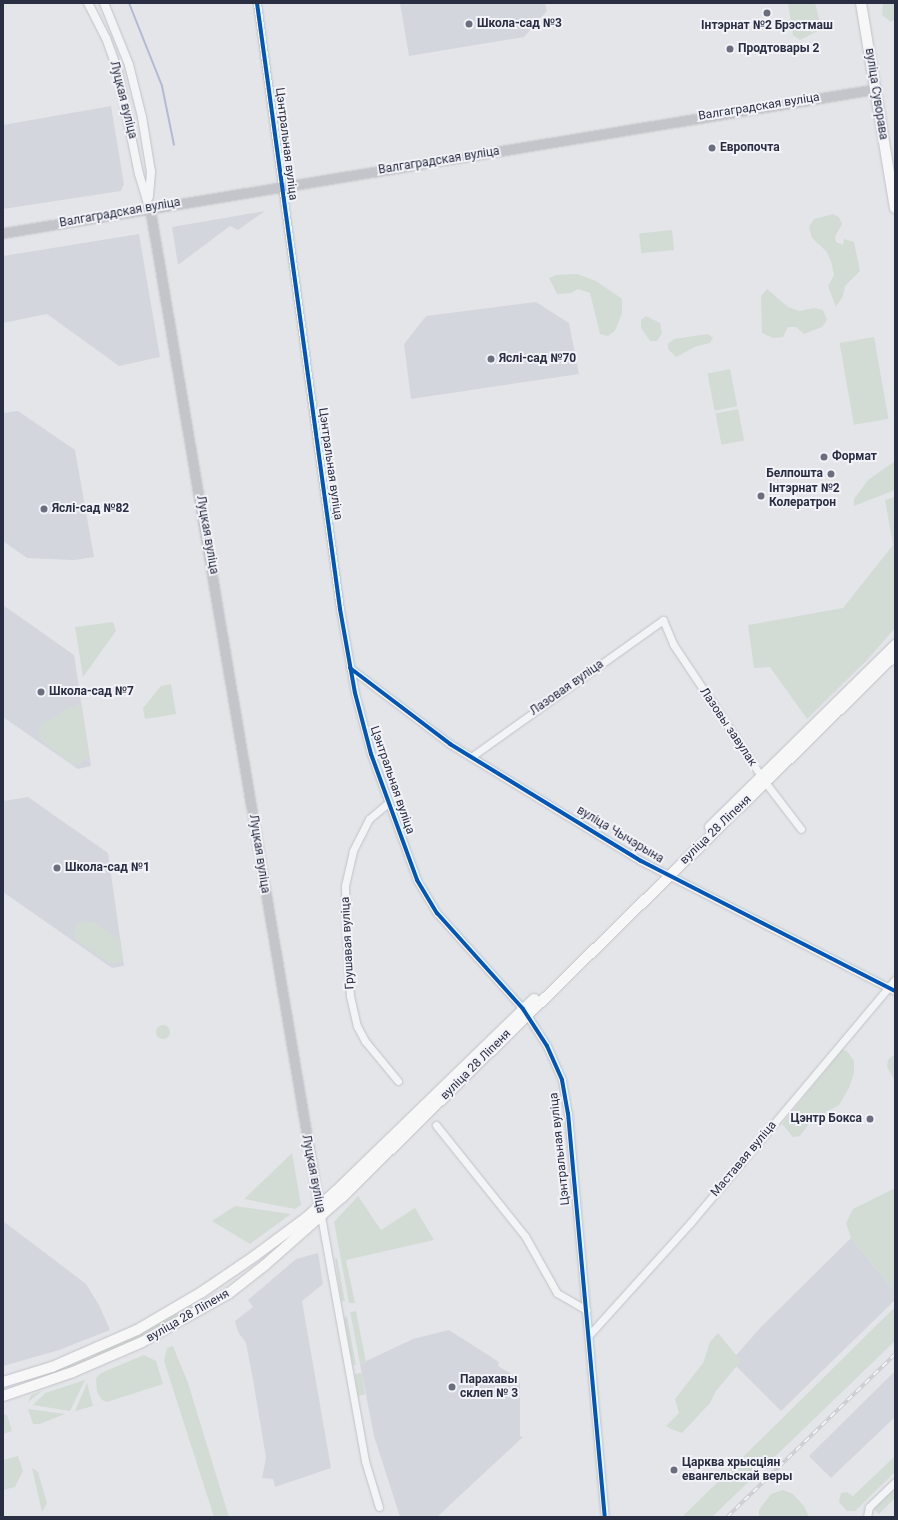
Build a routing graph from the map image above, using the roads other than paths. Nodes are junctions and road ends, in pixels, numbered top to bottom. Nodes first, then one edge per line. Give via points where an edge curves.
1 (88, 3) edge
2 (104, 3) edge
3 (257, 3) edge
4 (860, 3) edge
5 (876, 89) junction
6 (282, 187) junction
7 (149, 204) junction
8 (895, 208) edge
9 (3, 233) edge
10 (663, 620) joint
11 (895, 645) edge
12 (895, 655) edge
13 (350, 668) junction
14 (471, 757) junction
15 (763, 779) junction
16 (388, 803) junction
17 (801, 829) dead end
18 (667, 874) junction
19 (895, 980) edge
20 (888, 988) junction
21 (895, 991) edge
22 (525, 1012) junction
23 (398, 1081) dead end
24 (436, 1125) dead end
25 (320, 1211) junction
26 (202, 1292) junction
27 (209, 1306) junction
28 (587, 1310) junction
29 (589, 1335) junction
30 (3, 1382) edge
31 (3, 1396) edge
32 (895, 1482) edge
33 (379, 1507) dead end
34 (605, 1517) edge
35 (867, 1517) edge

1 - 7 street, Луцкая вуліца via 106,38 117,68 139,174
2 - 7 street, Луцкая вуліца via 129,65 142,117 151,172
3 - 6 street, Цэнтральная вуліца
4 - 5 main road, вуліца Суворава
5 - 6 main road, Валгаградская вуліца
5 - 8 main road, вуліца Суворава
6 - 7 main road, Валгаградская вуліца
6 - 13 street, Цэнтральная вуліца
7 - 9 main road, Валгаградская вуліца
7 - 25 main road, Луцкая вуліца
10 - 14 street, Лазовая вуліца
10 - 15 street, Лазовы завулак via 673,644
11 - 15 main road, вуліца 28 Ліпеня
12 - 15 main road, вуліца 28 Ліпеня
13 - 14 street, вуліца Чычэрына via 419,722
13 - 16 street, Цэнтральная вуліца via 365,734
14 - 18 street, вуліца Чычэрына
15 - 17 street, Лазовы завулак
15 - 18 main road, вуліца 28 Ліпеня
16 - 22 street, Цэнтральная вуліца via 417,880 427,897 445,922
16 - 23 street, Грушавая вуліца via 369,819 353,851 346,886 346,929 350,996 357,1026 365,1041
18 - 20 street, вуліца Чычэрына
18 - 22 main road, вуліца 28 Ліпеня
19 - 20 street, Маставая вуліца
20 - 21 street, вуліца Чычэрына
20 - 29 street, Маставая вуліца via 691,1222
22 - 25 main road, вуліца 28 Ліпеня
22 - 28 street, Цэнтральная вуліца via 552,1057 565,1090
24 - 28 street via 528,1241 557,1293
25 - 26 main road, вуліца 28 Ліпеня
25 - 27 main road, вуліца 28 Ліпеня via 265,1265
25 - 33 street, Луцкая вуліца via 365,1460
26 - 27 main road
26 - 30 main road, вуліца 28 Ліпеня via 136,1330 96,1349 52,1367
27 - 31 main road, вуліца 28 Ліпеня via 107,1358
28 - 29 street, Цэнтральная вуліца
29 - 34 street, Цэнтральная вуліца
32 - 35 street via 869,1507

